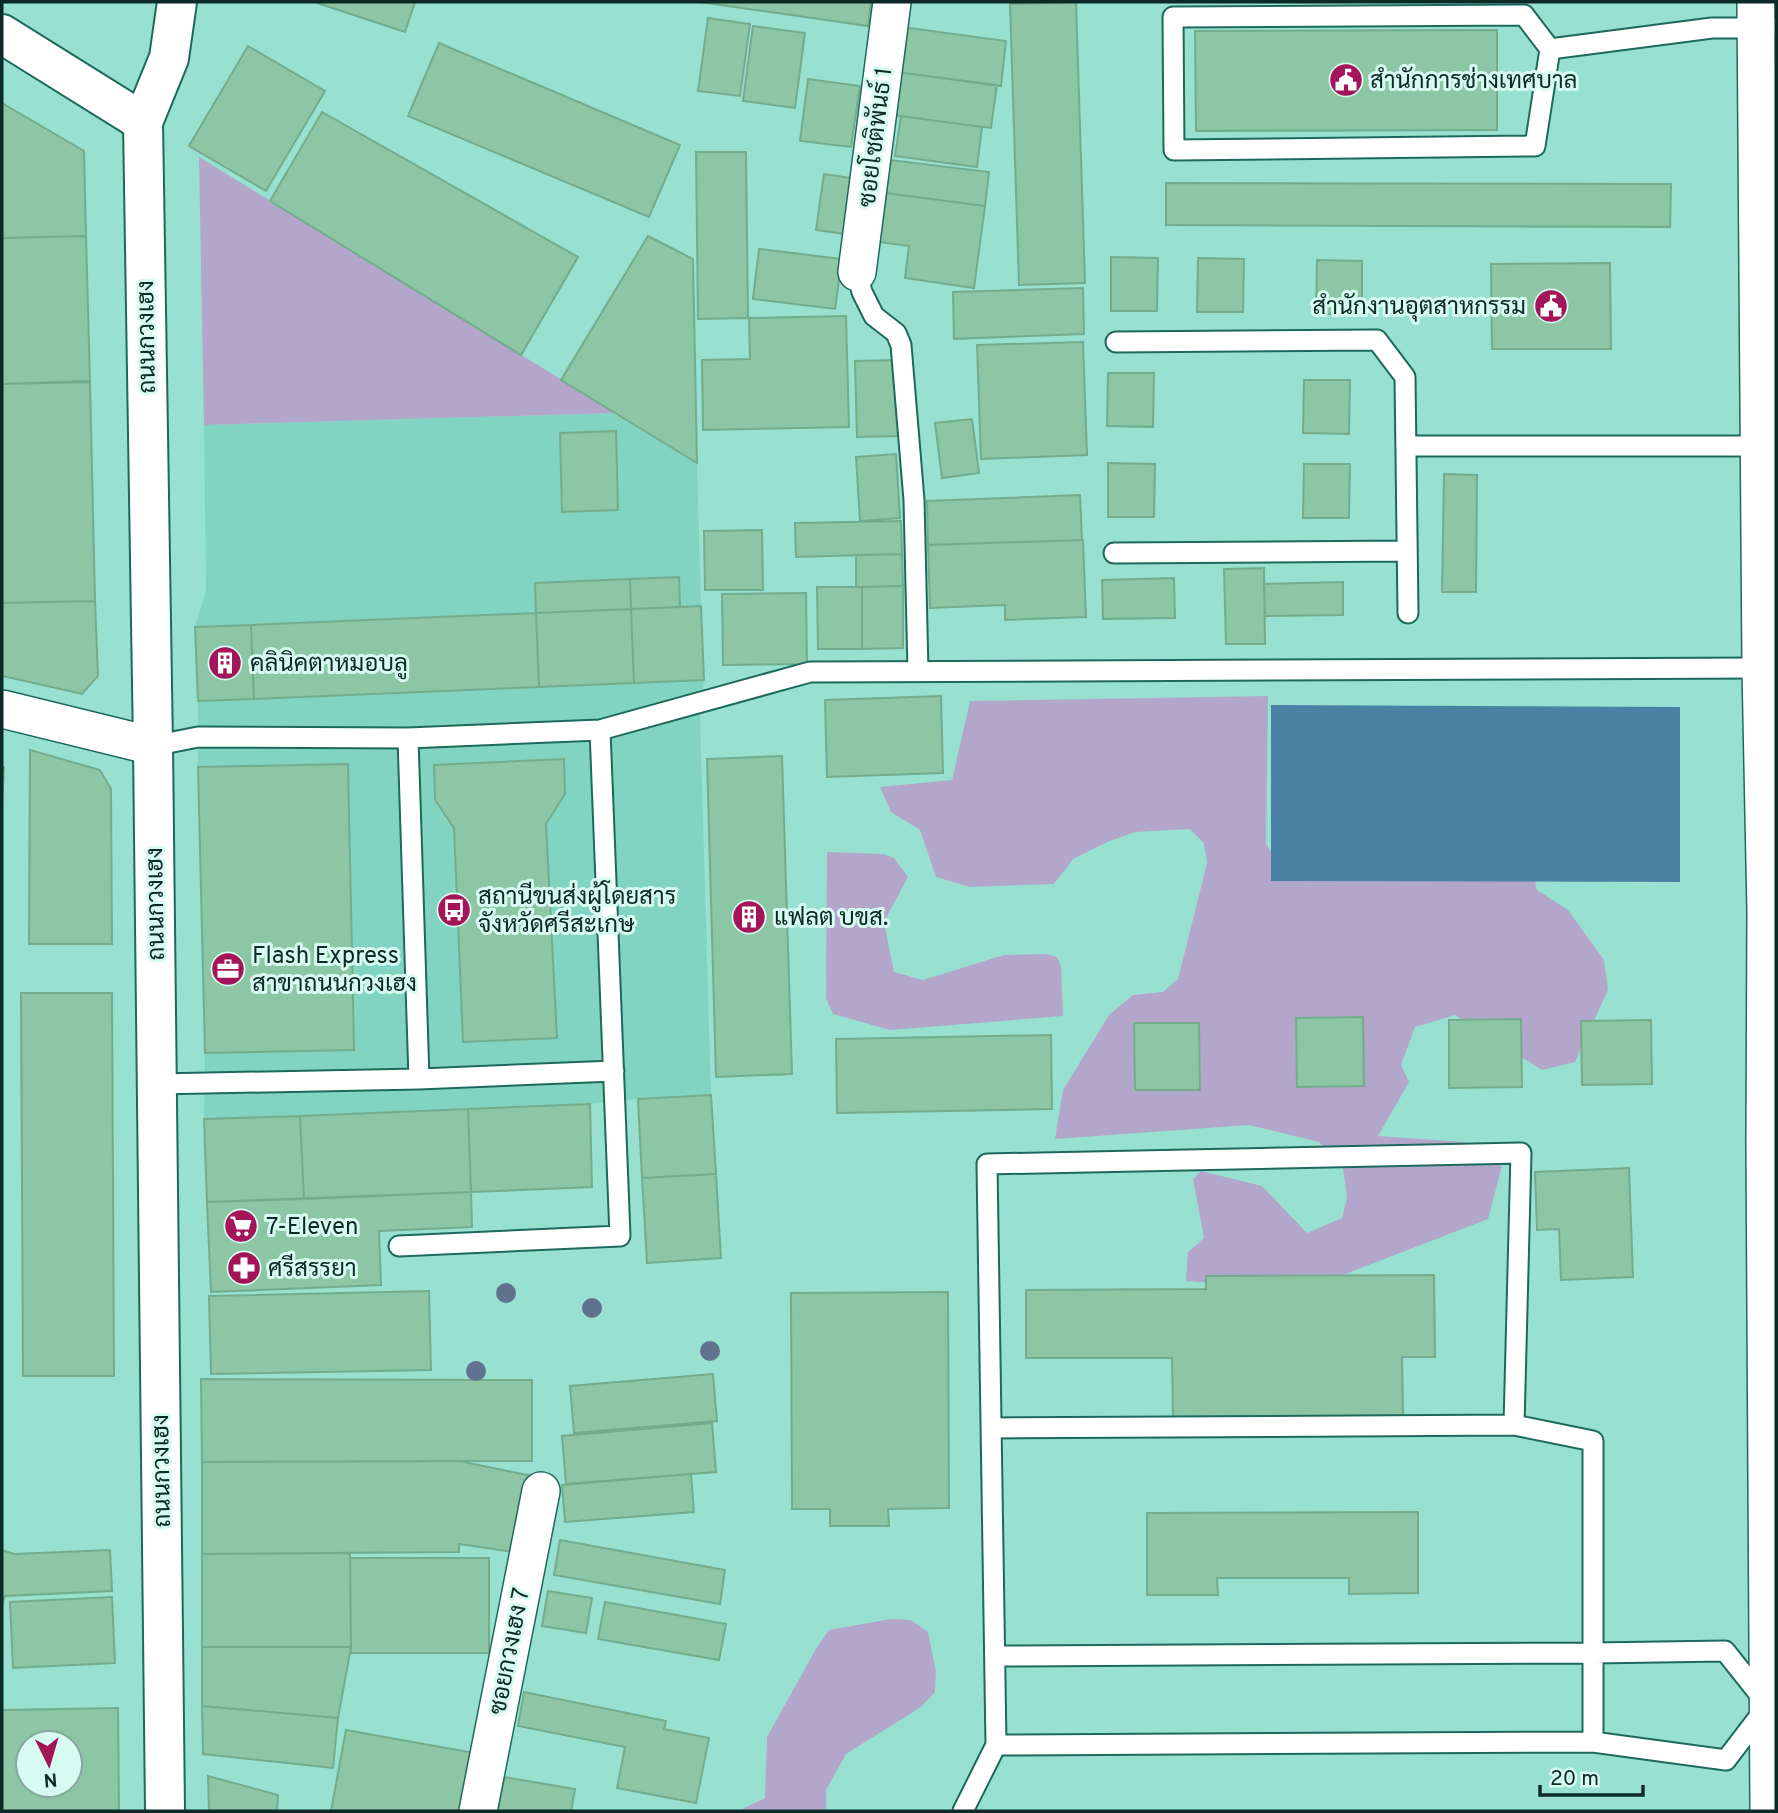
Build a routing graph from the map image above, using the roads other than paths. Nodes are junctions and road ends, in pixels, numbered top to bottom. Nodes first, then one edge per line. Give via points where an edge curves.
1 (177, 2) edge
2 (892, 2) edge
3 (1763, 19) edge
4 (2, 34) edge
5 (1550, 49) junction
6 (143, 122) junction
7 (857, 272) joint
8 (1116, 342) dead end
9 (1406, 446) junction
10 (1759, 446) junction
11 (1407, 551) junction
12 (1114, 553) dead end
13 (1408, 614) dead end
14 (1761, 668) junction
15 (918, 671) junction
16 (2, 709) edge
17 (600, 730) junction
18 (408, 738) junction
19 (153, 746) junction
20 (1771, 911) edge
21 (614, 1071) junction
22 (419, 1079) junction
23 (157, 1084) junction
24 (1770, 1142) edge
25 (399, 1246) dead end
26 (1514, 1425) junction
27 (992, 1428) junction
28 (541, 1491) dead end
29 (1593, 1653) junction
30 (995, 1656) junction
31 (1768, 1705) junction
32 (1593, 1742) junction
33 (996, 1745) junction
34 (165, 1811) edge
35 (478, 1811) edge
36 (963, 1811) edge
37 (1769, 1811) edge

1 - 6 street, ถนนกวงเฮง via 169,58
2 - 7 street, ซอยโชติพันธ์ 1
3 - 5 lane
3 - 10 street
4 - 6 street
5 - 5 lane via 1524,15 1173,17 1174,150 1535,146
6 - 19 street, ถนนกวงเฮง
7 - 15 lane via 874,316 896,333 901,345 914,500
8 - 9 lane via 1377,340 1405,377
9 - 10 lane
9 - 11 lane
10 - 14 street
11 - 12 lane
11 - 13 lane
14 - 15 lane
14 - 20 street
15 - 17 lane via 810,672
16 - 19 street
17 - 18 lane
17 - 21 lane
18 - 19 lane via 198,737
18 - 22 lane
19 - 23 street, ถนนกวงเฮง
20 - 24 street
21 - 22 lane
21 - 25 lane via 620,1236
22 - 23 lane
23 - 34 street, ถนนกวงเฮง
24 - 31 street
26 - 27 lane
26 - 27 lane via 1521,1153 987,1164
26 - 29 lane via 1593,1441
27 - 30 lane
28 - 35 street, ซอยกวงเฮง 7
29 - 30 lane
29 - 31 lane via 1725,1651
29 - 32 lane
30 - 33 lane
31 - 32 lane via 1726,1760
31 - 37 street
32 - 33 lane
33 - 36 lane

